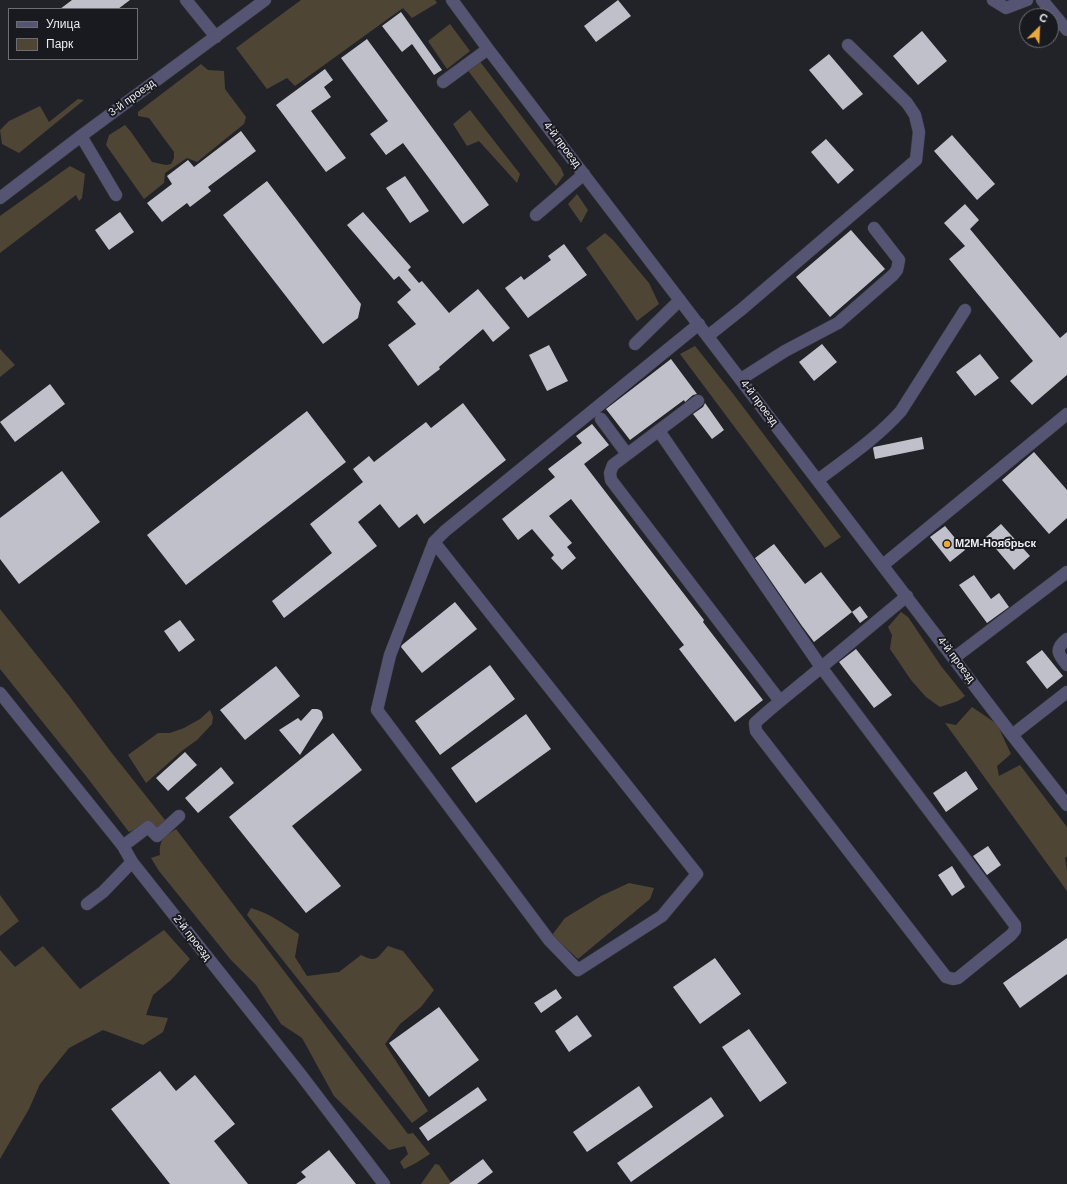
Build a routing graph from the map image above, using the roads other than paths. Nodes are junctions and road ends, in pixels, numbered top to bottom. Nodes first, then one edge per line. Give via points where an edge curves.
1 (186, 0) edge
2 (265, 0) edge
3 (452, 0) edge
4 (993, 0) edge
5 (1027, 0) edge
6 (1042, 0) edge
7 (1067, 30) edge
8 (216, 37) junction
9 (848, 45) dead end
10 (488, 49) junction
11 (443, 82) dead end
12 (81, 136) junction
13 (584, 174) junction
14 (116, 195) dead end
15 (0, 198) edge
16 (536, 215) dead end
17 (874, 228) dead end
18 (680, 300) junction
19 (965, 310) dead end
20 (699, 324) junction
21 (708, 336) junction
22 (635, 344) dead end
23 (742, 379) junction
24 (698, 401) dead end
25 (1067, 414) edge
26 (602, 419) dead end
27 (659, 431) junction
28 (628, 454) junction
29 (818, 480) junction
30 (434, 542) junction
31 (883, 565) junction
32 (1067, 572) edge
33 (907, 596) junction
34 (1067, 639) edge
35 (954, 658) junction
36 (1067, 665) edge
37 (821, 667) junction
38 (1067, 692) edge
39 (0, 693) edge
40 (780, 701) junction
41 (1012, 735) junction
42 (1067, 804) edge
43 (179, 816) dead end
44 (123, 846) junction
45 (132, 862) junction
46 (87, 904) dead end
47 (384, 1184) edge

1 - 8 street
2 - 8 street, 3-й проезд
3 - 10 street, 4-й проезд
4 - 5 street via 1006,8
6 - 7 street
8 - 12 street, 3-й проезд
9 - 21 street via 907,103 915,115 919,132 916,160
10 - 11 street
10 - 13 street, 4-й проезд
12 - 14 street
12 - 15 street, 3-й проезд
13 - 16 street
13 - 18 street, 4-й проезд
17 - 23 street via 899,260 893,275 838,323 785,351
18 - 20 street, 4-й проезд
18 - 22 street
19 - 29 street via 900,411 888,425
20 - 21 street, 4-й проезд
20 - 30 street
21 - 23 street, 4-й проезд
23 - 29 street, 4-й проезд
24 - 27 street
25 - 31 street
26 - 28 street
27 - 28 street
27 - 37 street
28 - 40 street via 613,465 611,480
29 - 31 street, 4-й проезд
30 - 30 street via 390,655 376,710 549,940 578,970 662,916 696,874
31 - 33 street, 4-й проезд
32 - 35 street
33 - 35 street, 4-й проезд
33 - 37 street
34 - 36 street via 1058,650
35 - 41 street, 4-й проезд
37 - 40 street
37 - 40 street via 1015,925 1011,935 958,978 953,980 946,976 756,731 755,723
38 - 41 street
39 - 44 street, 2-й проезд
41 - 42 street, 4-й проезд
43 - 44 street via 157,836 148,827
44 - 45 street, 2-й проезд
45 - 46 street via 103,892
45 - 47 street, 2-й проезд

